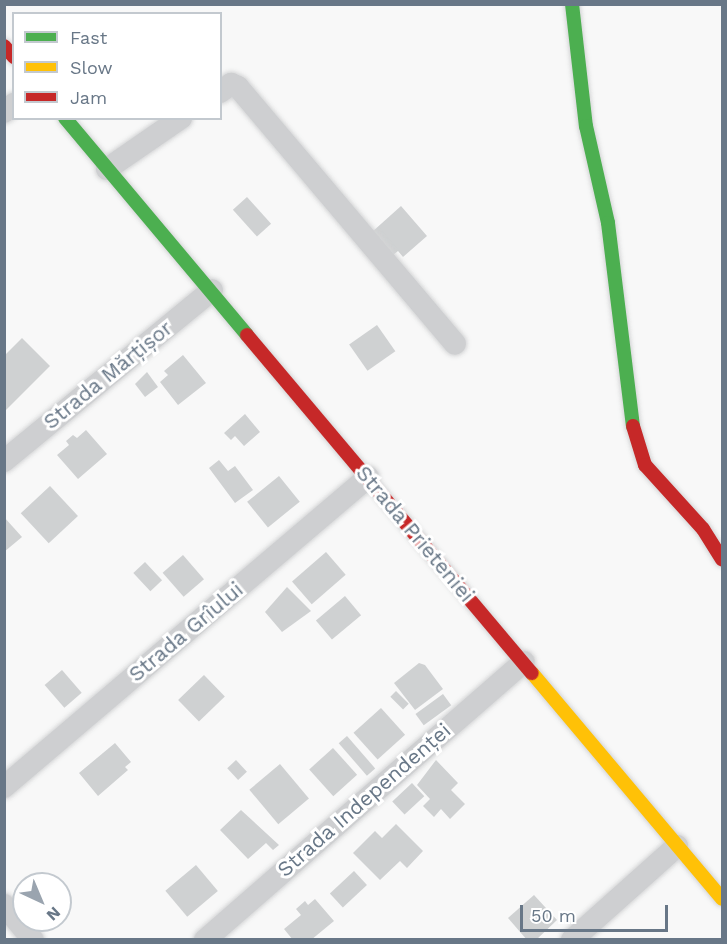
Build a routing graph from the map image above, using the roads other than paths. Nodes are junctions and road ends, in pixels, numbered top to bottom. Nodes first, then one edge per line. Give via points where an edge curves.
1 (572, 4) edge
2 (222, 91) edge
3 (67, 120) edge
4 (178, 120) edge
5 (107, 169) junction
6 (212, 290) junction
7 (455, 344) dead end
8 (4, 461) edge
9 (368, 477) junction
10 (723, 559) edge
11 (524, 662) junction
12 (4, 787) edge
13 (676, 846) junction
14 (723, 899) edge
15 (4, 905) edge
16 (33, 939) edge
17 (205, 939) edge
18 (572, 939) edge

1 - 10 street via 586,126 608,223 632,420 645,465 703,529
2 - 7 street via 231,84 238,87
3 - 5 street, Strada Prieteniei
4 - 5 street
5 - 6 street, Strada Prieteniei
6 - 8 street, Strada Mărțișor
6 - 9 street, Strada Prieteniei
9 - 11 street, Strada Prieteniei
9 - 12 street, Strada Grîului
11 - 13 street, Strada Prieteniei
11 - 17 street, Strada Independenței
13 - 14 street, Strada Prieteniei
13 - 18 street
15 - 16 street

